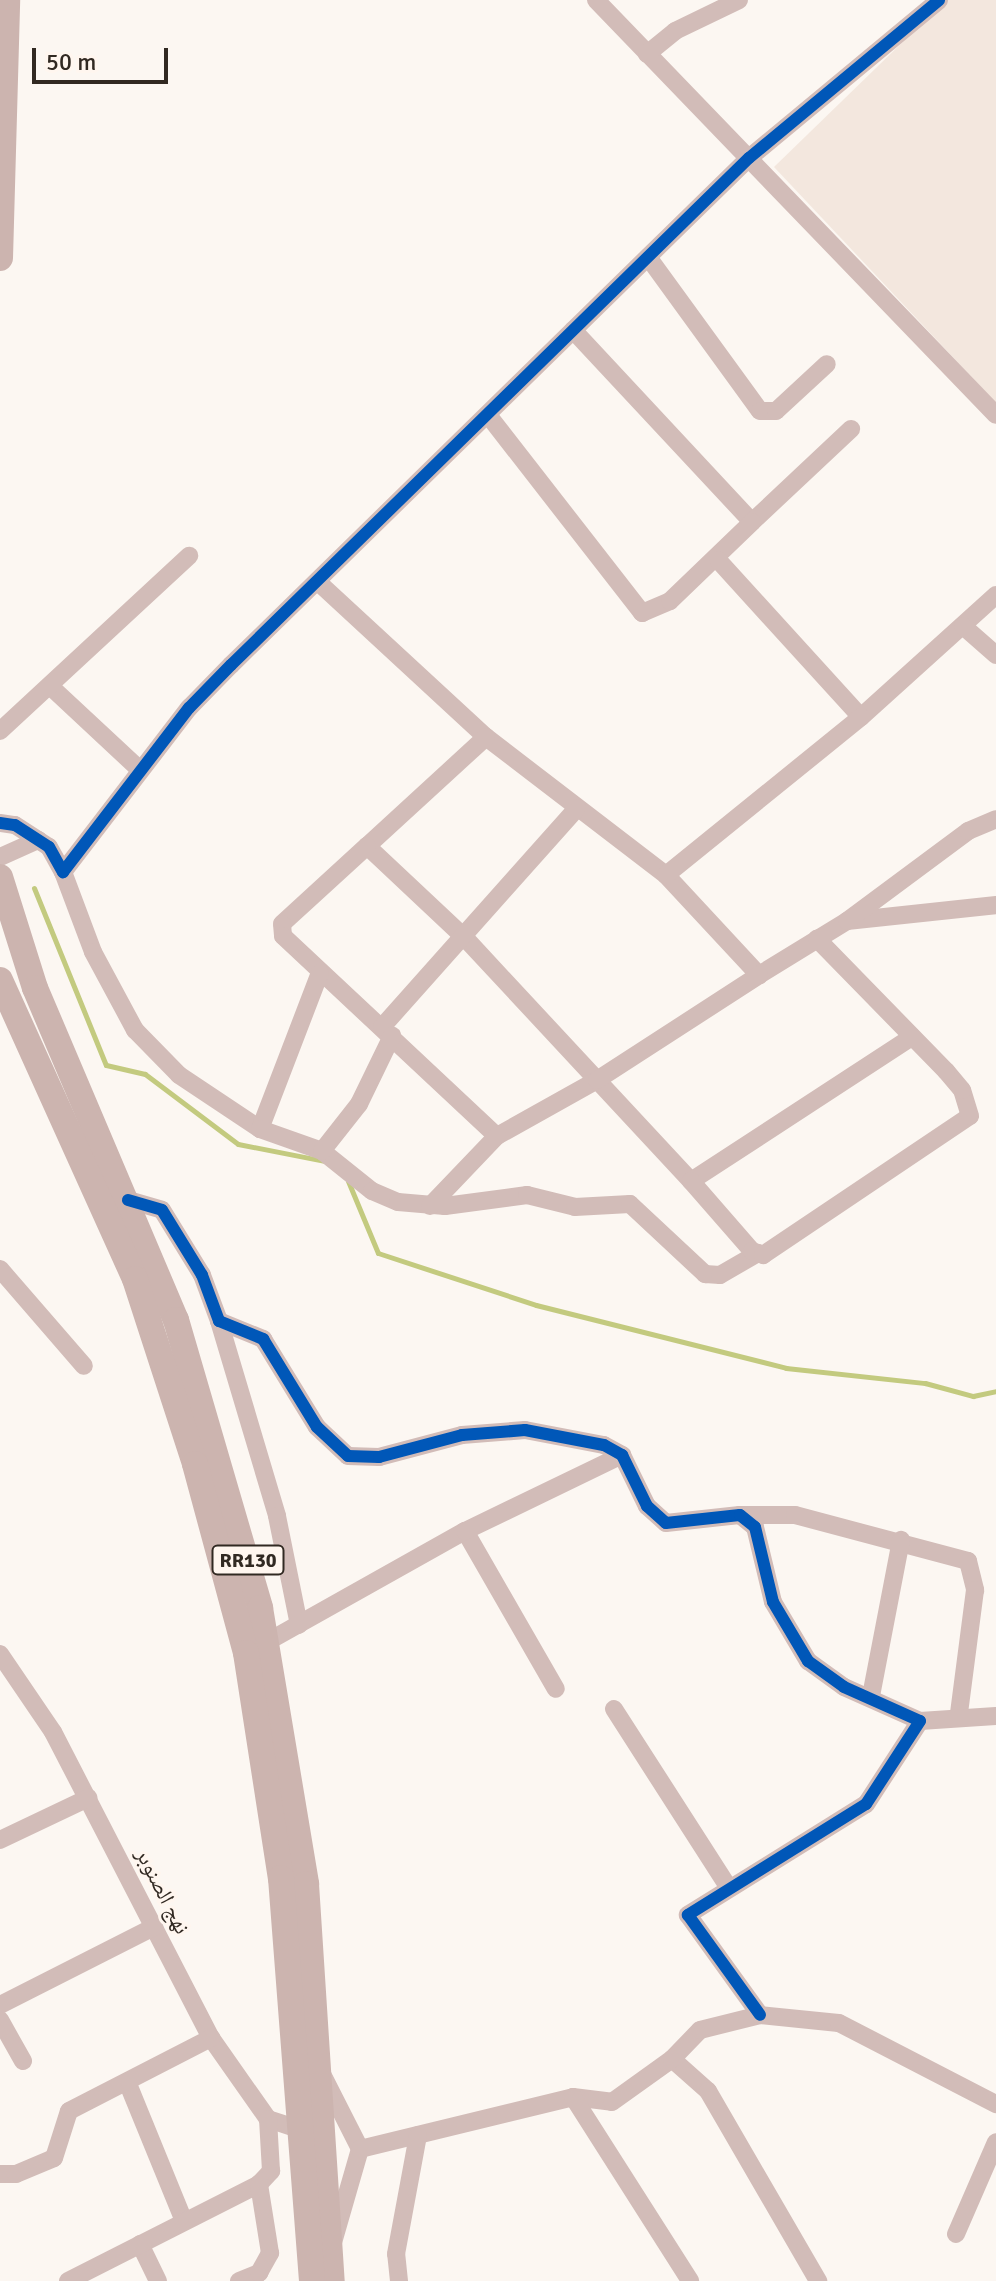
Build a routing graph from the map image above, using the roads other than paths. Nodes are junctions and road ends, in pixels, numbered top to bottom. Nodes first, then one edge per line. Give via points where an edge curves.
1 (7, 0) edge
2 (596, 0) edge
3 (739, 0) edge
4 (939, 0) edge
5 (647, 54) junction
6 (749, 158) junction
7 (648, 257) junction
8 (0, 258) edge
9 (573, 330) junction
10 (827, 364) dead end
11 (488, 415) junction
12 (996, 415) edge
13 (851, 429) dead end
14 (752, 522) junction
15 (189, 556) dead end
16 (718, 560) junction
17 (318, 582) junction
18 (996, 595) edge
19 (963, 626) junction
20 (996, 655) edge
21 (51, 687) junction
22 (861, 717) junction
23 (0, 731) edge
24 (486, 737) junction
25 (140, 770) junction
26 (577, 808) junction
27 (996, 819) edge
28 (0, 823) edge
29 (38, 840) junction
30 (367, 846) junction
31 (0, 857) edge
32 (63, 872) junction
33 (666, 875) junction
34 (0, 877) edge
35 (996, 905) edge
36 (847, 921) junction
37 (466, 939) junction
38 (817, 939) junction
39 (26, 961) junction
40 (0, 971) edge
41 (320, 973) junction
42 (759, 975) junction
43 (35, 988) junction
44 (3, 997) edge
45 (387, 1031) junction
46 (912, 1037) junction
47 (597, 1080) junction
48 (260, 1129) junction
49 (497, 1136) junction
50 (322, 1151) junction
51 (691, 1181) junction
52 (128, 1200) junction
53 (430, 1206) junction
54 (758, 1253) junction
55 (0, 1269) edge
56 (219, 1321) junction
57 (84, 1366) dead end
58 (622, 1455) junction
59 (740, 1515) junction
60 (465, 1531) junction
61 (901, 1540) junction
62 (299, 1625) junction
63 (267, 1642) junction
64 (0, 1654) edge
65 (556, 1689) dead end
66 (871, 1696) junction
67 (614, 1709) dead end
68 (959, 1714) junction
69 (996, 1716) edge
70 (920, 1721) junction
71 (88, 1798) junction
72 (0, 1840) edge
73 (727, 1885) junction
74 (154, 1927) junction
75 (0, 2005) edge
76 (760, 2015) junction
77 (0, 2020) edge
78 (211, 2038) junction
79 (672, 2059) junction
80 (23, 2061) dead end
81 (318, 2068) junction
82 (128, 2084) junction
83 (573, 2097) junction
84 (996, 2104) edge
85 (268, 2119) junction
86 (301, 2130) junction
87 (418, 2135) junction
88 (996, 2142) edge
89 (360, 2149) junction
90 (0, 2174) edge
91 (265, 2178) junction
92 (304, 2179) junction
93 (183, 2219) junction
94 (956, 2234) dead end
95 (140, 2244) junction
96 (329, 2254) junction
97 (68, 2281) edge
98 (158, 2281) edge
99 (239, 2281) edge
100 (312, 2281) edge
101 (332, 2281) edge
102 (399, 2281) edge
103 (690, 2281) edge
104 (818, 2281) edge

1 - 8 highway
2 - 5 street
3 - 5 street via 675,31
4 - 6 street
5 - 6 street
6 - 7 street
6 - 12 street
7 - 9 street
7 - 10 street via 760,411 776,411
9 - 11 street
9 - 14 street
11 - 16 street via 642,613 655,612
11 - 17 street
13 - 14 street
14 - 16 street
15 - 21 street
16 - 22 street
17 - 24 street
17 - 25 street via 189,708
18 - 19 street
19 - 20 street
19 - 22 street
21 - 23 street
21 - 25 street
22 - 33 street
24 - 26 street
24 - 30 street
25 - 32 street
26 - 33 street
26 - 37 street
27 - 36 street via 968,831
28 - 29 street
29 - 31 street
29 - 32 street
30 - 37 street
30 - 41 street via 282,924 288,945
32 - 48 street via 93,952 135,1030 179,1075
33 - 42 street
34 - 39 highway, RR130
35 - 36 street
36 - 38 street
37 - 45 street
37 - 47 street
38 - 42 street
38 - 46 street
39 - 40 street
39 - 43 highway, RR130
41 - 45 street
41 - 48 street
42 - 47 street
43 - 44 street
43 - 52 highway, RR130
44 - 86 highway, RR130 via 135,1279 226,1572 267,1773
45 - 49 street
45 - 50 street via 359,1104
46 - 51 street
46 - 54 street via 962,1090 970,1116 769,1252
47 - 49 street
47 - 51 street
48 - 50 street
49 - 53 street
50 - 53 street via 372,1191
51 - 54 street
52 - 56 street via 162,1210 202,1275
52 - 63 highway, RR130 via 201,1397
53 - 54 street via 527,1195 575,1207 630,1204 705,1274 720,1275
55 - 57 street
56 - 58 street via 263,1339 317,1427 348,1456 379,1457 462,1435 525,1430 604,1445
56 - 62 street via 273,1502
58 - 59 street via 647,1506 666,1523
58 - 60 street
59 - 61 street via 795,1515
59 - 66 street via 755,1527 773,1602 808,1661 844,1687
60 - 62 street
60 - 65 street
61 - 66 street
61 - 68 street via 968,1561 972,1573
62 - 63 street
63 - 81 highway, RR130 via 306,1884
64 - 71 street, نهج الصنوبر
66 - 70 street
67 - 73 street
68 - 69 street
68 - 70 street
70 - 73 street via 866,1804
71 - 72 street
71 - 74 street, نهج الصنوبر
73 - 76 street via 691,1910 688,1923
74 - 75 street
74 - 78 street, نهج الصنوبر
76 - 79 street via 700,2030
76 - 84 street via 839,2023
77 - 80 street
78 - 82 street
78 - 85 street, نهج الصنوبر
79 - 83 street via 612,2102
79 - 104 street via 708,2091
81 - 89 street
81 - 96 highway, RR130
82 - 90 street via 62,2116 54,2158 16,2174
82 - 93 street
83 - 87 street
83 - 103 street
85 - 86 street
85 - 91 street
86 - 92 highway, RR130
87 - 89 street
87 - 102 street via 396,2254
88 - 94 street
89 - 96 street
91 - 92 street
91 - 93 street
91 - 99 street via 270,2253 259,2273
92 - 100 highway, RR130
93 - 95 street
95 - 97 street
95 - 98 street
96 - 101 highway, RR130

